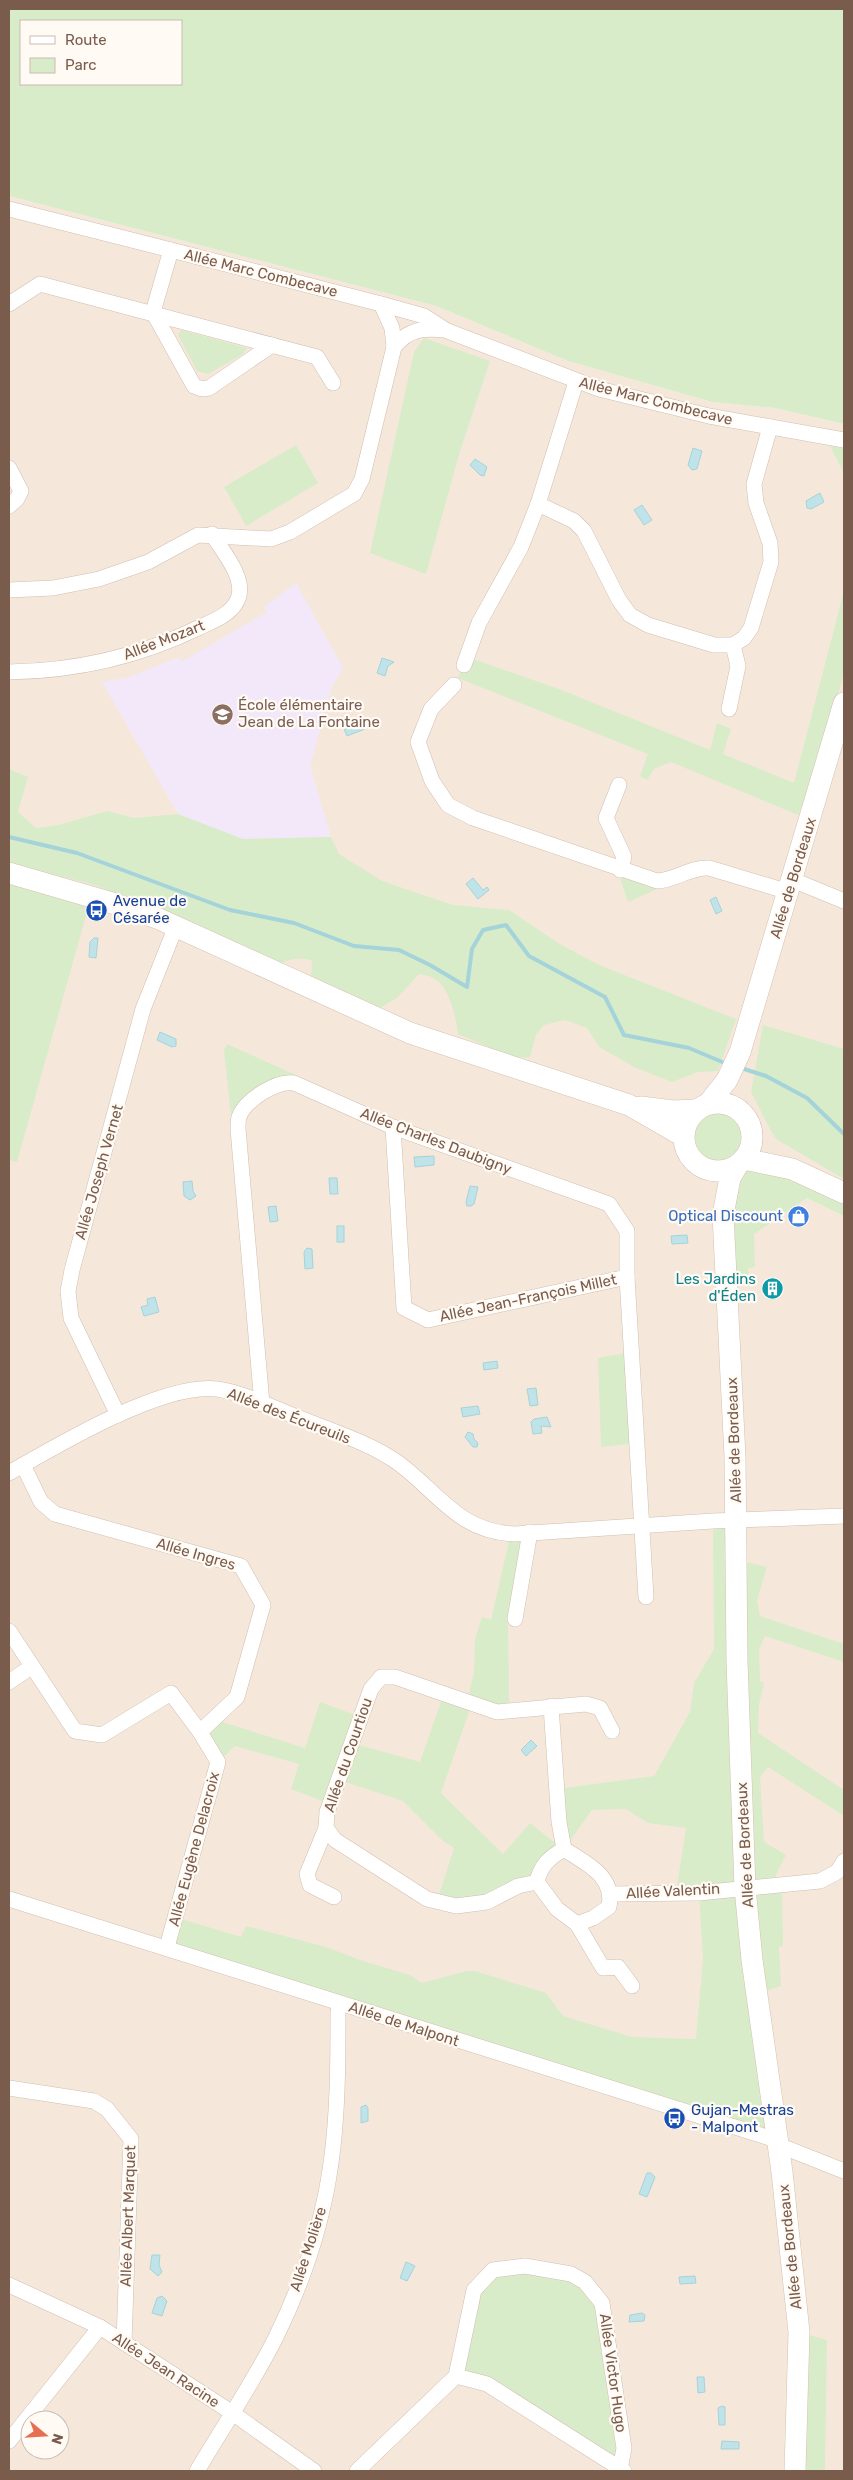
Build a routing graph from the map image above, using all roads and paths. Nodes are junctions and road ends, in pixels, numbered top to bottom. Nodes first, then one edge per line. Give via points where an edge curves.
1 (9, 209) edge
2 (171, 250) junction
3 (9, 304) edge
4 (381, 304) junction
5 (153, 312) junction
6 (445, 330) junction
7 (272, 345) junction
8 (394, 346) junction
9 (576, 382) junction
10 (333, 383) dead end
11 (770, 427) junction
12 (844, 440) edge
13 (9, 468) edge
14 (538, 504) junction
15 (9, 506) edge
16 (205, 535) junction
17 (9, 590) edge
18 (734, 644) junction
19 (464, 665) dead end
20 (9, 672) edge
21 (454, 685) dead end
22 (844, 703) edge
23 (729, 709) dead end
24 (620, 785) dead end
25 (620, 870) junction
26 (9, 873) edge
27 (791, 886) junction
28 (844, 901) edge
29 (176, 926) junction
30 (734, 1079) junction
31 (629, 1105) junction
32 (703, 1107) junction
33 (741, 1112) junction
34 (393, 1127) junction
35 (752, 1131) junction
36 (683, 1136) junction
37 (741, 1162) junction
38 (698, 1166) junction
39 (792, 1169) junction
40 (844, 1193) edge
41 (723, 1215) junction
42 (627, 1277) junction
43 (262, 1404) junction
44 (118, 1415) junction
45 (23, 1465) junction
46 (9, 1473) edge
47 (844, 1516) edge
48 (737, 1520) junction
49 (640, 1526) junction
50 (530, 1532) junction
51 (646, 1597) dead end
52 (515, 1619) dead end
53 (9, 1631) edge
54 (31, 1667) junction
55 (9, 1682) edge
56 (552, 1706) junction
57 (612, 1731) dead end
58 (200, 1732) junction
59 (326, 1828) junction
60 (564, 1849) junction
61 (844, 1861) edge
62 (537, 1882) junction
63 (745, 1888) junction
64 (612, 1894) junction
65 (334, 1898) dead end
66 (9, 1899) edge
67 (577, 1924) junction
68 (166, 1947) junction
69 (632, 1986) dead end
70 (340, 2004) junction
71 (9, 2088) edge
72 (777, 2143) junction
73 (844, 2171) edge
74 (9, 2285) edge
75 (100, 2327) junction
76 (124, 2343) junction
77 (456, 2376) junction
78 (231, 2412) junction
79 (9, 2441) edge
80 (622, 2470) edge
81 (197, 2471) edge
82 (314, 2471) edge
83 (357, 2471) edge
84 (795, 2471) edge

1 - 2 street, Allée Marc Combecave
2 - 4 street, Allée Marc Combecave
2 - 5 street, Allée Marc Combecave
3 - 5 street via 40,284
4 - 6 street, Allée Marc Combecave via 424,316
4 - 8 street via 392,328
5 - 7 street
5 - 7 street via 191,382 202,389 209,388
6 - 8 street, Allée Marc Combecave via 425,328 412,331
6 - 9 street, Allée Marc Combecave
7 - 10 street via 317,357
8 - 16 street via 366,468 354,494 290,532 271,539
9 - 11 street, Allée Marc Combecave via 708,416
9 - 14 street
11 - 12 street, Allée Marc Combecave
11 - 18 street via 754,493 770,543 771,562 751,628
13 - 15 street via 21,491
14 - 18 street via 574,521 584,530 624,608 638,621 714,645
14 - 19 street via 521,547 479,623
16 - 17 street via 148,562 100,579 53,588
16 - 20 street, Allée Mozart via 239,582 236,602 226,614 180,636 116,659
18 - 23 street via 738,666
21 - 25 street via 431,709 418,742 432,781 448,805 473,818
22 - 27 main road, Allée de Bordeaux
24 - 25 street via 606,818 624,857
25 - 27 street via 657,881 696,868 709,868
26 - 29 main road via 110,902
27 - 28 street
27 - 30 main road, Allée de Bordeaux
29 - 31 main road via 410,1033
29 - 44 street, Allée Joseph Vernet via 143,1009 68,1291 71,1318
30 - 32 main road, Allée de Bordeaux
30 - 33 main road
31 - 32 main road via 673,1112
31 - 36 main road
32 - 33 main road via 726,1104
32 - 36 main road via 685,1126
33 - 35 main road
34 - 42 street, Allée Charles Daubigny via 609,1204 627,1231
34 - 42 street, Allée Jean-François Millet via 404,1308 428,1320
34 - 43 street, Allée Charles Daubigny via 285,1081 255,1099 238,1118
35 - 37 main road via 752,1141
35 - 39 main road
36 - 38 main road via 685,1148
37 - 38 main road via 718,1172
37 - 39 main road
37 - 41 main road, Allée de Bordeaux via 727,1188
38 - 41 main road, Allée de Bordeaux
39 - 40 main road
41 - 48 main road, Allée de Bordeaux
42 - 49 street, Allée Charles Daubigny
43 - 44 street, Allée des Écureuils via 224,1390 194,1390 147,1402
43 - 50 street, Allée des Écureuils via 394,1460 455,1514 480,1527 507,1533
44 - 45 street, Allée des Écureuils
45 - 46 street, Allée des Écureuils
45 - 58 street, Allée Ingres via 41,1502 56,1514 241,1566 263,1605 236,1697
47 - 48 street, Allée des Écureuils
48 - 49 street, Allée des Écureuils
48 - 63 main road, Allée de Bordeaux via 737,1661
49 - 50 street, Allée des Écureuils
49 - 51 street
50 - 52 street
53 - 54 street, Allée Eugène Delacroix
54 - 55 street
54 - 58 street, Allée Eugène Delacroix via 75,1731 102,1735 171,1693
56 - 57 street via 586,1704 600,1708
56 - 59 street, Allée du Courtiou via 497,1712 395,1677 381,1677 371,1689 327,1812
56 - 60 street via 559,1822
58 - 68 street, Allée Eugène Delacroix via 218,1762
59 - 62 street, Allée du Courtiou via 335,1840 427,1899 456,1906 486,1902 518,1886
59 - 65 street via 307,1874 310,1885
60 - 62 street via 539,1872
60 - 64 street via 608,1882
61 - 63 street, Allée Valentin via 837,1872 820,1881
62 - 67 street via 557,1909
63 - 64 street, Allée Valentin
63 - 72 main road, Allée de Bordeaux
64 - 67 street via 609,1907 594,1918
66 - 68 street, Allée de Malpont
67 - 69 street via 604,1968 618,1966
68 - 70 street, Allée de Malpont
70 - 72 street, Allée de Malpont via 770,2138
70 - 78 street, Allée Molière via 338,2083 327,2189 305,2266 279,2329
71 - 76 street, Allée Albert Marquet via 94,2101 107,2109 130,2139
72 - 73 street, Allée de Malpont
72 - 84 main road, Allée de Bordeaux via 799,2332
74 - 75 street, Allée Jean Racine
75 - 76 street, Allée Jean Racine
75 - 79 street
76 - 78 street, Allée Jean Racine
77 - 80 street via 487,2384
77 - 80 street, Allée Victor Hugo via 474,2290 493,2270 525,2266 571,2274 584,2282 602,2303 624,2448
77 - 83 street
78 - 81 street, Allée Molière
78 - 82 street, Allée Jean Racine

